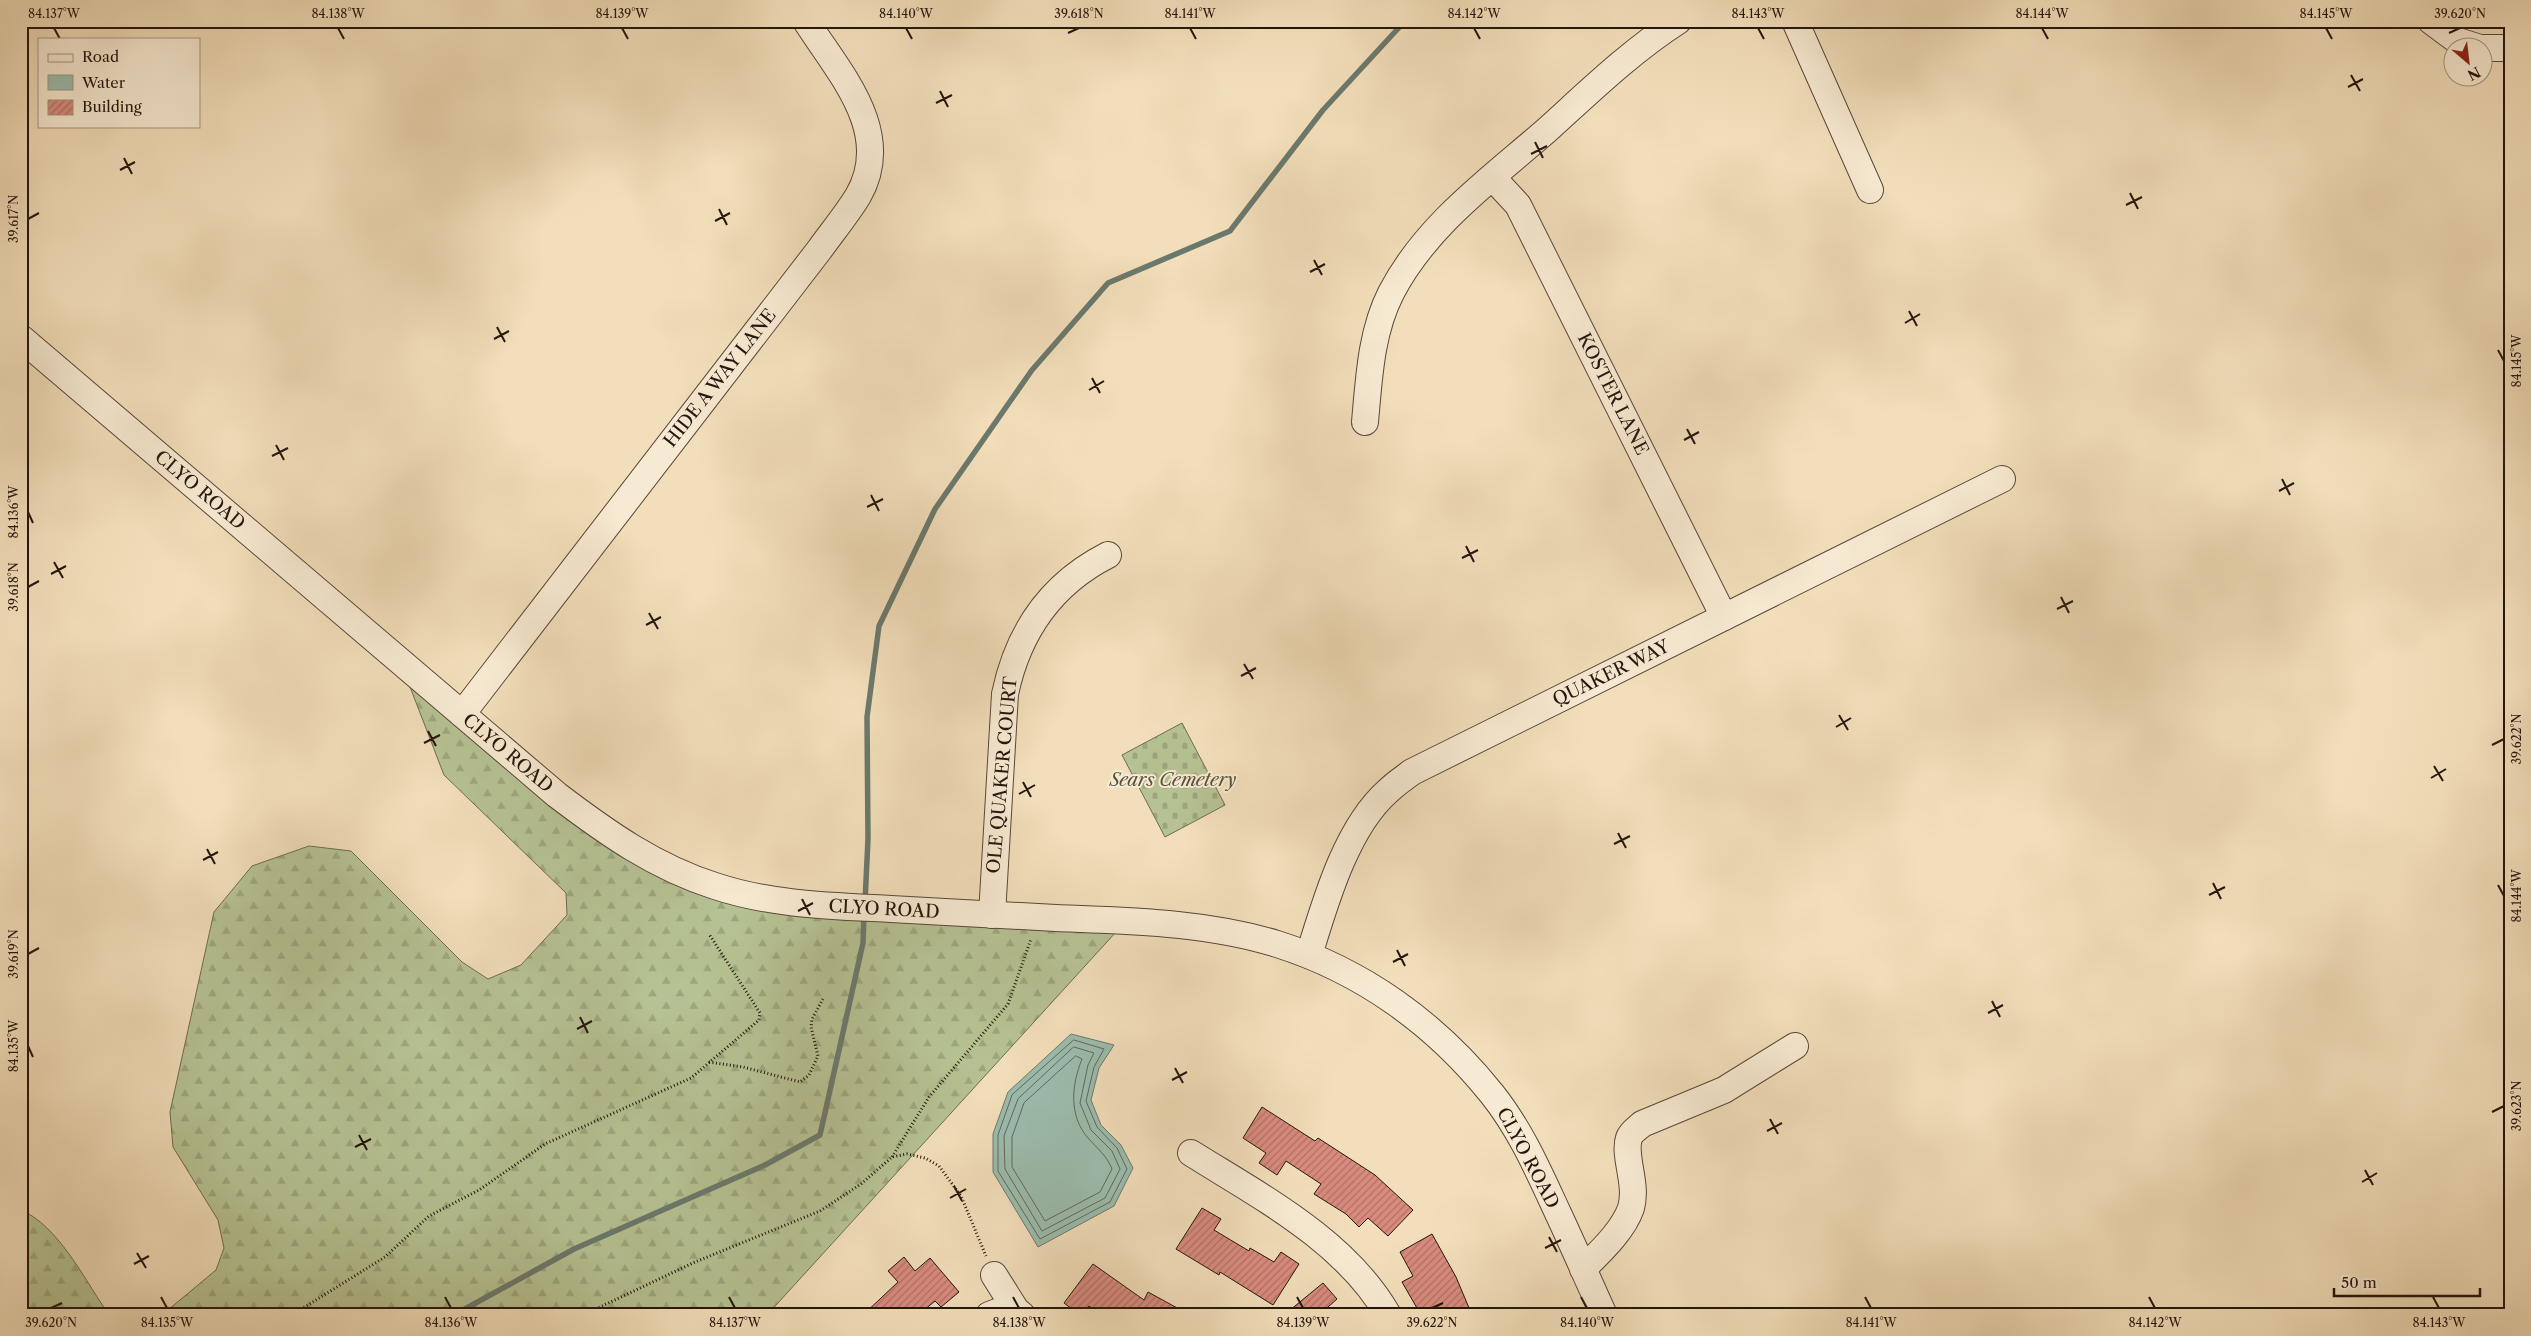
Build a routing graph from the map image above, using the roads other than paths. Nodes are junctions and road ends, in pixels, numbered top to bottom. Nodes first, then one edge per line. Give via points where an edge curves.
1 (806, 21) edge
2 (1678, 21) edge
3 (1795, 21) edge
4 (2431, 21) edge
5 (2454, 38) edge
6 (2494, 48) edge
7 (2510, 48) edge
8 (1493, 178) junction
9 (1870, 190) dead end
10 (21, 338) edge
11 (1365, 422) dead end
12 (2002, 479) dead end
13 (1108, 555) dead end
14 (1724, 617) junction
15 (462, 714) junction
16 (992, 915) junction
17 (1309, 955) junction
18 (1795, 1046) dead end
19 (1191, 1153) dead end
20 (1583, 1269) junction
21 (994, 1275) road end
22 (1019, 1313) edge
23 (988, 1315) edge
24 (1388, 1315) edge
25 (1604, 1315) edge

1 - 15 street, HIDE A WAY LANE via 866,119 871,151 866,177 858,195 820,249
2 - 8 street via 1641,46
3 - 9 street
4 - 5 street
6 - 7 street
8 - 11 street via 1444,220 1415,254 1391,293 1378,325
8 - 14 street, KOSTER LANE via 1518,205
10 - 15 street, CLYO ROAD
12 - 14 street, QUAKER WAY
13 - 16 street, OLE QUAKER COURT via 1084,567 1050,598 1022,640 1010,669 1005,694
14 - 17 street, QUAKER WAY via 1434,760 1387,791 1360,825 1347,850
15 - 16 street, CLYO ROAD via 602,830 670,869 717,887 817,905
16 - 17 street, CLYO ROAD via 1176,925 1266,941
17 - 20 street, CLYO ROAD via 1381,992 1417,1018 1465,1061 1495,1097 1518,1132
18 - 20 street via 1724,1090 1642,1124 1631,1134 1628,1148 1634,1189 1631,1208 1606,1246
19 - 24 street via 1334,1248 1378,1297
20 - 25 street, CLYO ROAD
21 - 22 street
22 - 23 street via 1005,1309

